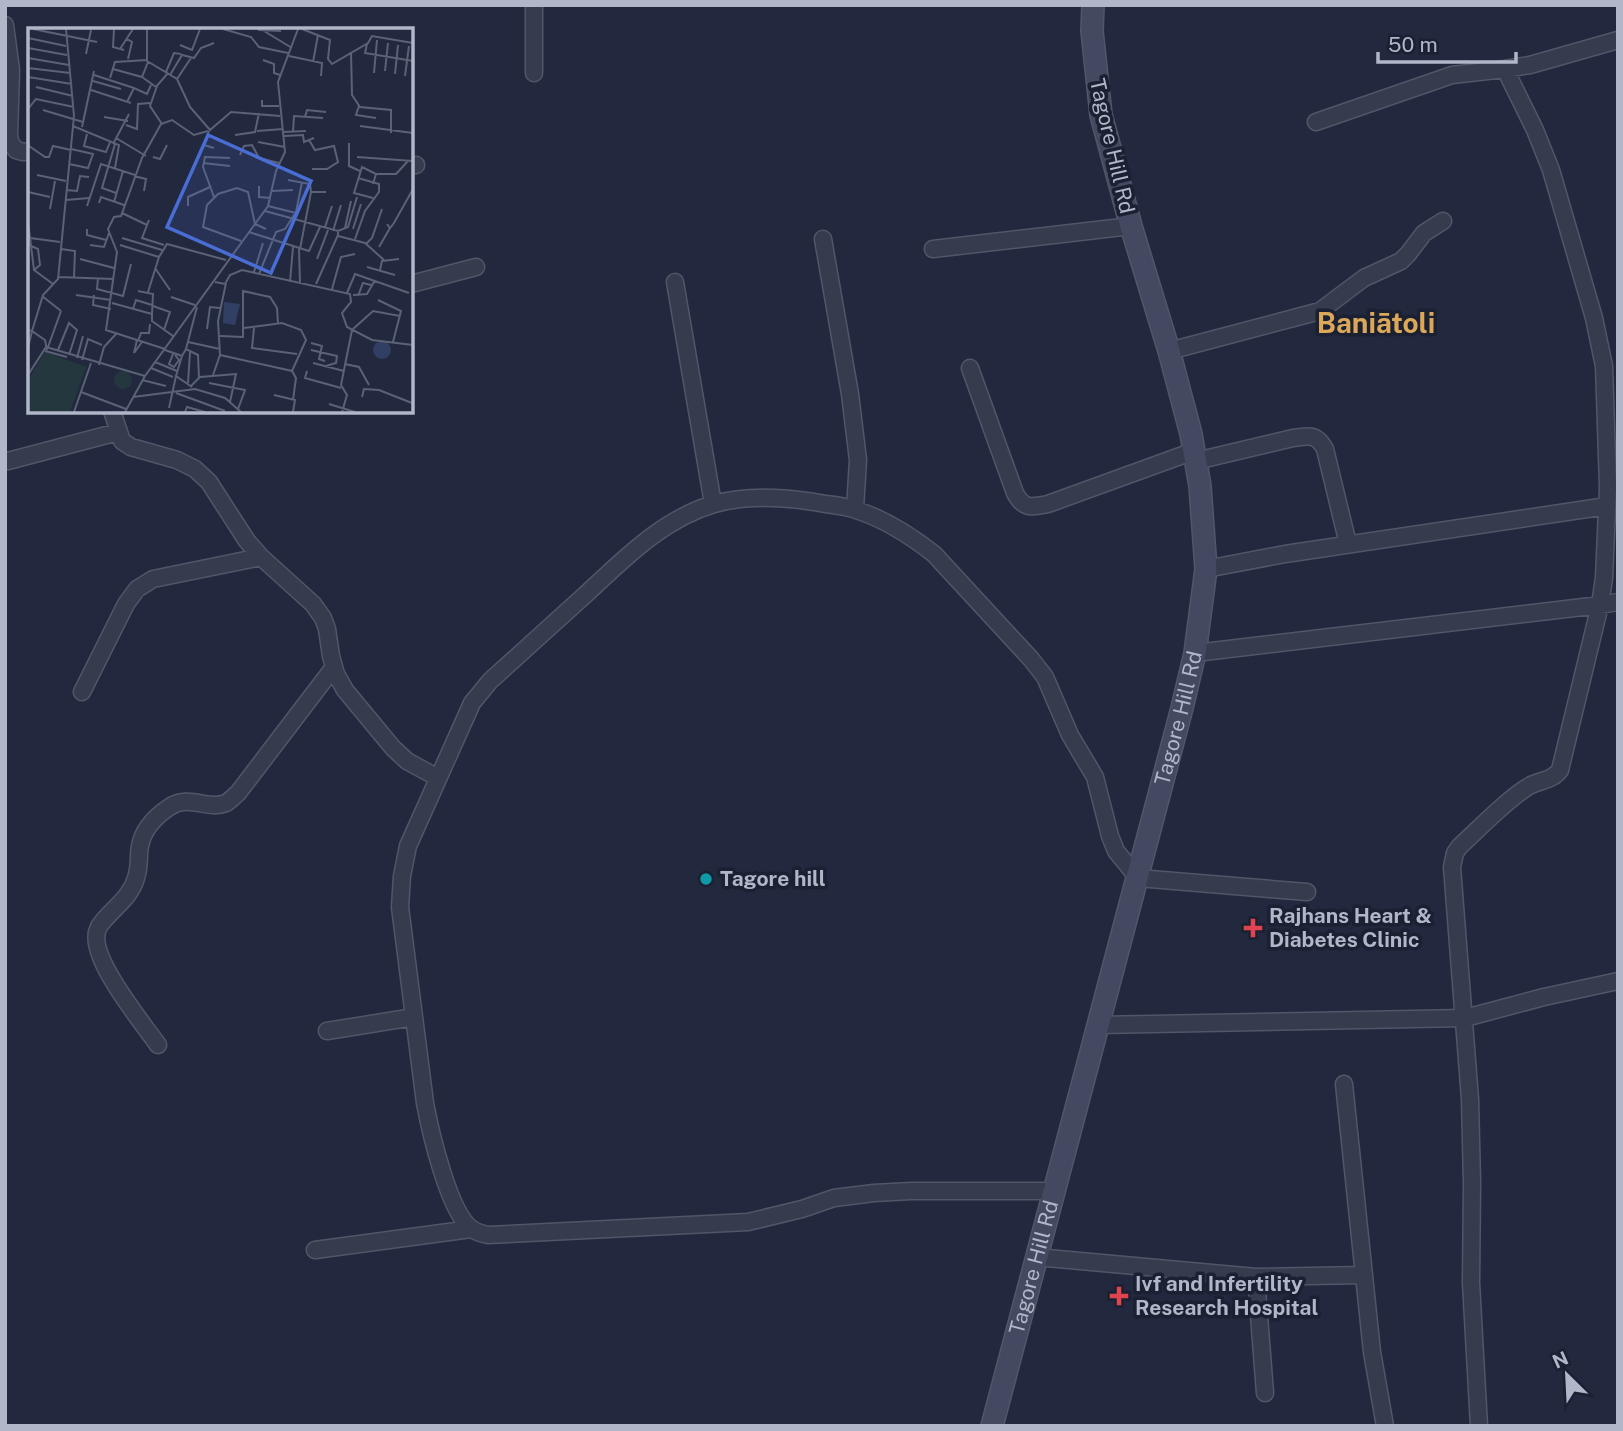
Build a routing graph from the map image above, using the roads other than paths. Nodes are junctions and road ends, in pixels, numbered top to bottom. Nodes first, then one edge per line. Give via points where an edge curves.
1 (534, 5) edge
2 (1093, 5) edge
3 (5, 26) edge
4 (1618, 40) edge
5 (1505, 69) junction
6 (534, 73) dead end
7 (1316, 122) dead end
8 (28, 151) edge
9 (1443, 221) dead end
10 (1131, 226) junction
11 (823, 239) dead end
12 (933, 249) dead end
13 (476, 267) dead end
14 (675, 282) dead end
15 (413, 283) edge
16 (1169, 351) junction
17 (970, 368) dead end
18 (113, 413) edge
19 (118, 432) junction
20 (1195, 456) junction
21 (8, 461) dead end
22 (713, 504) junction
23 (1607, 506) junction
24 (855, 509) junction
25 (1348, 544) junction
26 (261, 557) junction
27 (1206, 569) junction
28 (1618, 602) edge
29 (1600, 606) junction
30 (1195, 653) junction
31 (334, 667) junction
32 (82, 692) dead end
33 (438, 778) junction
34 (1138, 878) junction
35 (1307, 892) dead end
36 (1618, 981) edge
37 (414, 1017) junction
38 (1465, 1018) junction
39 (1097, 1025) junction
40 (327, 1031) dead end
41 (158, 1045) dead end
42 (1344, 1084) dead end
43 (1054, 1191) junction
44 (471, 1229) junction
45 (315, 1250) dead end
46 (1036, 1257) junction
47 (1364, 1275) junction
48 (1256, 1277) junction
49 (1265, 1393) dead end
50 (992, 1426) edge
51 (1385, 1426) edge
52 (1479, 1426) edge

1 - 6 street
2 - 10 main road, Tagore Hill Rd via 1101,115
3 - 8 street via 11,70 10,142 16,150
4 - 5 street
5 - 7 street via 1452,75
5 - 23 street via 1551,170 1600,345 1606,392
9 - 16 street via 1421,236 1401,261 1364,278 1320,311
10 - 12 street
10 - 16 main road, Tagore Hill Rd
11 - 24 street via 858,460
13 - 15 street
14 - 22 street
16 - 20 main road, Tagore Hill Rd
17 - 20 street via 1016,493 1027,506 1048,504
18 - 19 street
19 - 21 street
19 - 26 street via 131,447 195,469
20 - 25 street via 1316,437 1325,449
20 - 27 main road, Tagore Hill Rd
22 - 24 street via 741,499 799,500
22 - 33 street via 644,542 490,681 472,703
23 - 25 street
23 - 29 street
24 - 34 street via 890,524 934,554 1045,677 1095,777 1116,850
25 - 27 street
26 - 31 street via 323,618
26 - 32 street via 153,579 137,589
27 - 30 main road, Tagore Hill Rd
28 - 29 street
29 - 30 street
29 - 38 street via 1558,773 1521,792 1455,853 1452,874
30 - 34 main road, Tagore Hill Rd
31 - 33 street via 345,690 393,748
31 - 41 street via 238,793 215,805 196,801 170,806 152,822 140,844 133,888 97,929 104,967
33 - 37 street via 408,846 402,876 400,907
34 - 35 street
34 - 39 main road, Tagore Hill Rd
36 - 38 street
37 - 40 street
37 - 44 street via 430,1132 450,1195
38 - 39 street
38 - 52 street
39 - 43 main road, Tagore Hill Rd
42 - 47 street
43 - 44 street via 874,1193 834,1198 748,1222 488,1235
43 - 46 main road, Tagore Hill Rd
44 - 45 street
46 - 48 street
46 - 50 main road, Tagore Hill Rd
47 - 48 street
47 - 51 street
48 - 49 street

